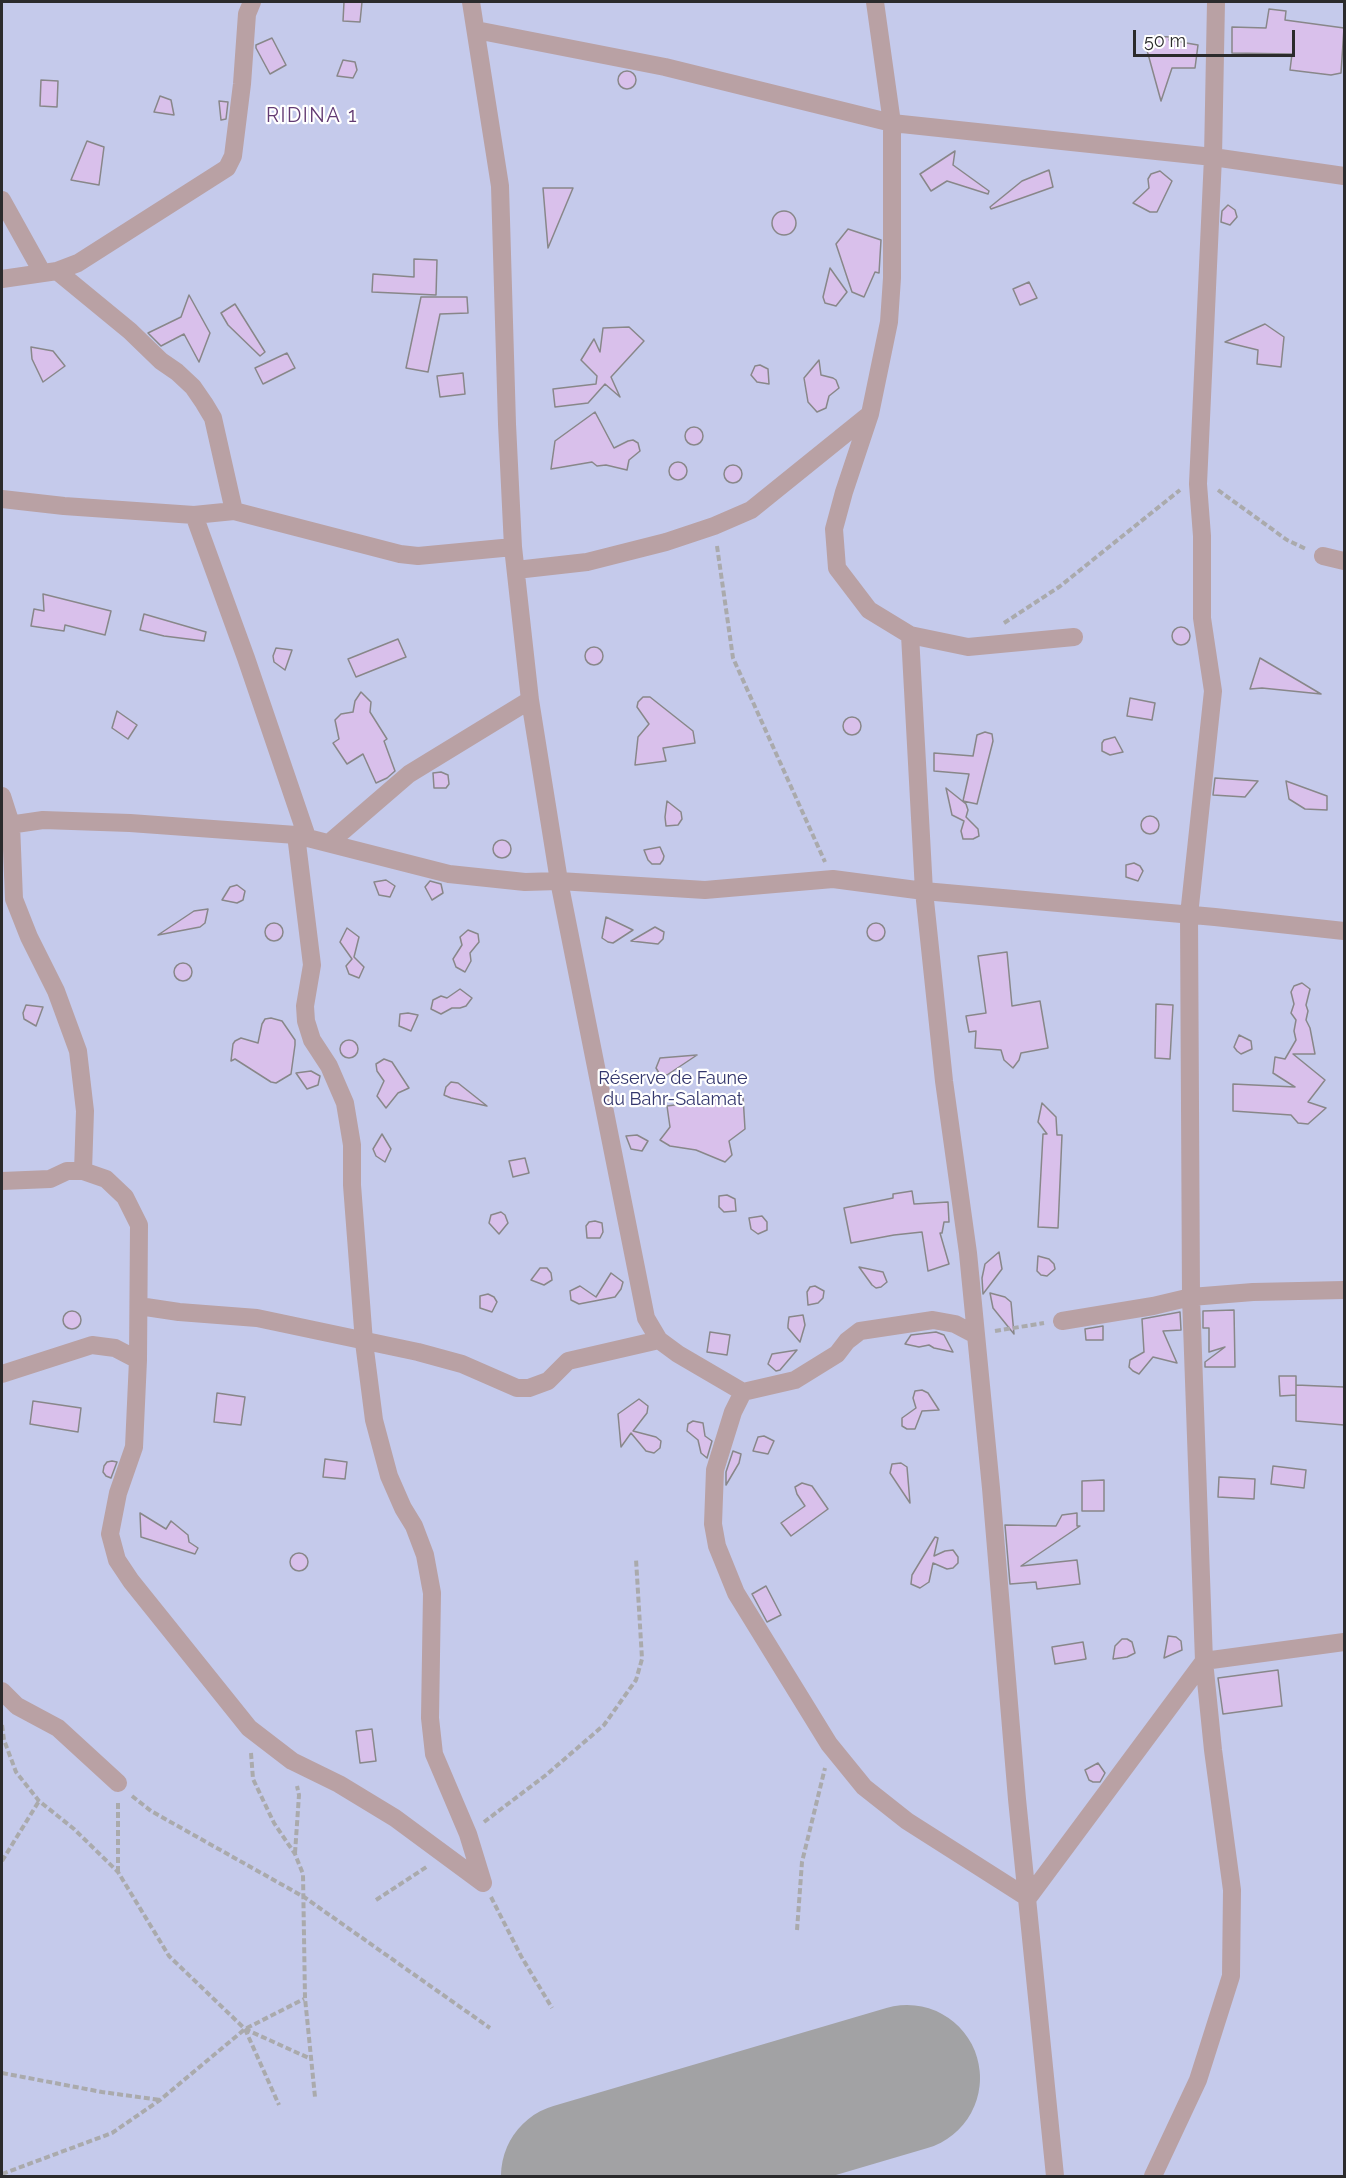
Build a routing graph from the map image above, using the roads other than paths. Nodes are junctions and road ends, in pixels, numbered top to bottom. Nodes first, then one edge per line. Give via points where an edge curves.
1 (252, 2) edge
2 (471, 2) edge
3 (875, 2) edge
4 (1216, 2) edge
5 (476, 30) junction
6 (892, 123) junction
7 (1213, 157) junction
8 (1344, 176) edge
9 (2, 200) edge
10 (49, 272) junction
11 (2, 279) edge
12 (870, 414) junction
13 (2, 499) edge
14 (234, 511) junction
15 (194, 515) junction
16 (513, 547) junction
17 (1323, 556) road end
18 (1344, 561) edge
19 (516, 570) junction
20 (910, 635) junction
21 (1074, 637) dead end
22 (530, 700) junction
23 (2, 796) edge
24 (6, 825) edge
25 (301, 836) junction
26 (329, 843) junction
27 (559, 881) junction
28 (924, 891) junction
29 (1189, 915) junction
30 (1344, 931) edge
31 (83, 1171) junction
32 (2, 1181) edge
33 (1344, 1290) edge
34 (1191, 1297) junction
35 (139, 1306) junction
36 (1062, 1321) road end
37 (974, 1334) junction
38 (660, 1340) junction
39 (364, 1342) junction
40 (138, 1360) junction
41 (2, 1374) edge
42 (743, 1392) junction
43 (1344, 1642) edge
44 (1204, 1660) junction
45 (2, 1691) edge
46 (118, 1783) road end
47 (1028, 1898) junction
48 (1055, 2176) edge
49 (1153, 2176) edge

1 - 10 street via 247,14 231,162 78,263
2 - 5 street
3 - 6 street
4 - 7 street
5 - 6 street via 665,66
5 - 16 street via 500,186
6 - 7 street
6 - 12 street via 890,311
7 - 8 street
7 - 29 street via 1198,484 1202,618 1213,691
9 - 10 street
10 - 11 street
10 - 14 street via 130,331 198,395 213,418
12 - 19 street via 751,510 666,542 587,562
12 - 20 street via 834,529 837,568 869,610
13 - 15 street
14 - 15 street
14 - 16 street via 400,554 418,556
15 - 25 street via 246,658
16 - 19 street
17 - 18 street
19 - 22 street
20 - 21 street via 968,647
20 - 28 street
22 - 26 street via 409,774
22 - 27 street
23 - 24 street
24 - 25 street via 43,820 130,823
24 - 31 street via 14,899 56,991 78,1051 85,1111
25 - 26 street
25 - 39 street via 312,965 306,1021 345,1103 352,1145
26 - 27 street via 448,874 525,882
27 - 28 street via 705,890 833,879
27 - 38 street via 646,1318
28 - 29 street
28 - 37 street via 944,1081 968,1253
29 - 30 street
29 - 34 street
31 - 32 street via 67,1171 50,1179
31 - 35 street via 106,1179 125,1197 139,1225
33 - 34 street
34 - 36 street
34 - 44 street
35 - 39 street via 257,1318
35 - 40 street
37 - 42 street via 955,1324 933,1320 860,1331 837,1354 795,1380
37 - 47 street
38 - 39 street via 568,1362 548,1381 529,1388 517,1388 462,1364
38 - 42 street
39 - 40 street via 374,1420 389,1476 425,1555 432,1593 430,1718 434,1754 468,1834 483,1883 395,1818 292,1761 249,1728 130,1581 117,1560 110,1534 118,1493 134,1447
40 - 41 street via 115,1348 92,1345
42 - 47 street via 715,1470 713,1524 717,1546 736,1593 829,1744 864,1787 907,1821
43 - 44 street
44 - 47 street
44 - 49 street via 1232,1890 1231,1976 1198,2080
45 - 46 street via 17,1706 58,1728
47 - 48 street

